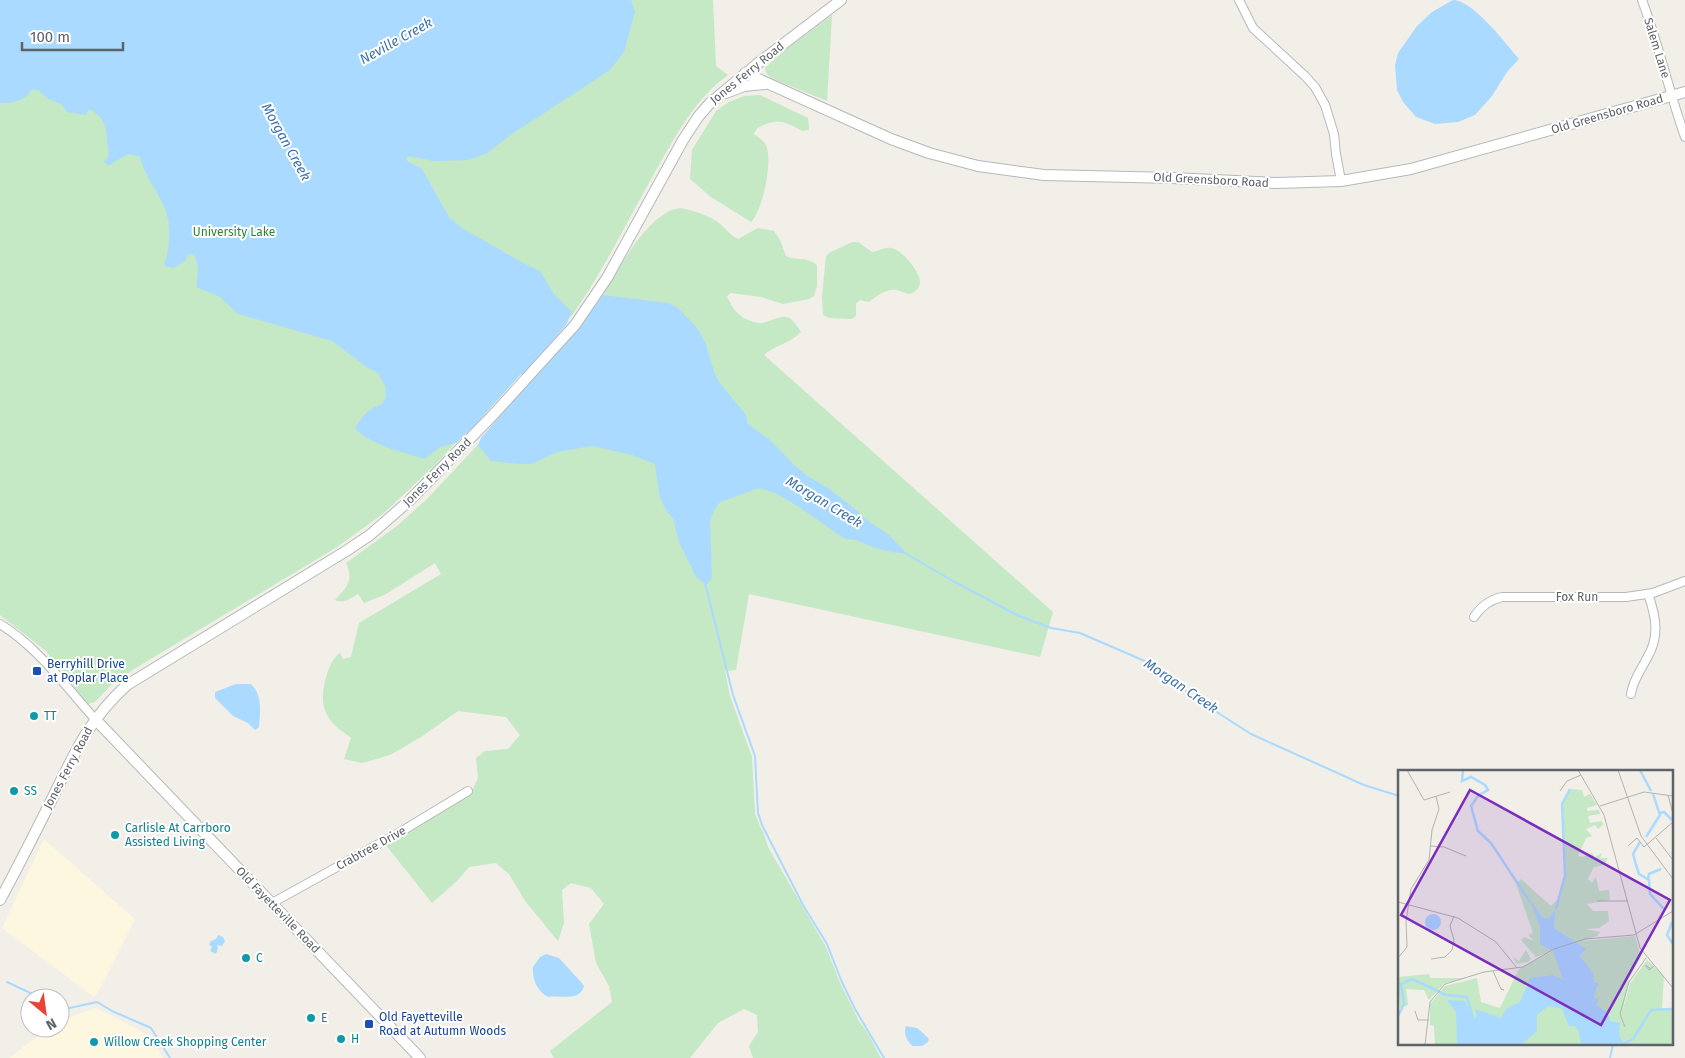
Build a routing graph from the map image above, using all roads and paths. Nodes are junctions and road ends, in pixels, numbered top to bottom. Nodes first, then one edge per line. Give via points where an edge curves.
1 (841, 0) edge
2 (1239, 0) edge
3 (1642, 0) edge
4 (745, 73) junction
5 (770, 84) junction
6 (1685, 92) edge
7 (1671, 96) junction
8 (710, 103) junction
9 (1685, 137) edge
10 (1341, 181) junction
11 (1685, 581) edge
12 (1648, 594) junction
13 (1474, 617) dead end
14 (0, 624) edge
15 (1630, 694) dead end
16 (95, 719) junction
17 (468, 791) dead end
18 (0, 900) edge
19 (272, 903) junction
20 (420, 1058) edge

1 - 4 street, Jones Ferry Road
2 - 10 street via 1252,28 1305,76 1325,105 1334,134
3 - 7 street, Salem Lane
4 - 5 street, Old Greensboro Road
4 - 8 street, Jones Ferry Road
5 - 8 street via 744,86
5 - 10 street, Old Greensboro Road via 898,142 951,160 996,169 1044,175 1277,183
6 - 7 street, Old Greensboro Road
7 - 9 street, Salem Lane
7 - 10 street, Old Greensboro Road via 1410,169
8 - 16 street, Jones Ferry Road via 683,140 607,278 575,325 410,500 370,535 127,685
11 - 12 street, Fox Run
12 - 13 street, Fox Run via 1626,597 1502,597 1488,602
12 - 15 street via 1656,620 1655,637
14 - 16 street via 36,652
16 - 18 street, Jones Ferry Road via 71,757
16 - 19 street, Old Fayetteville Road
17 - 19 street, Crabtree Drive
19 - 20 street, Old Fayetteville Road

